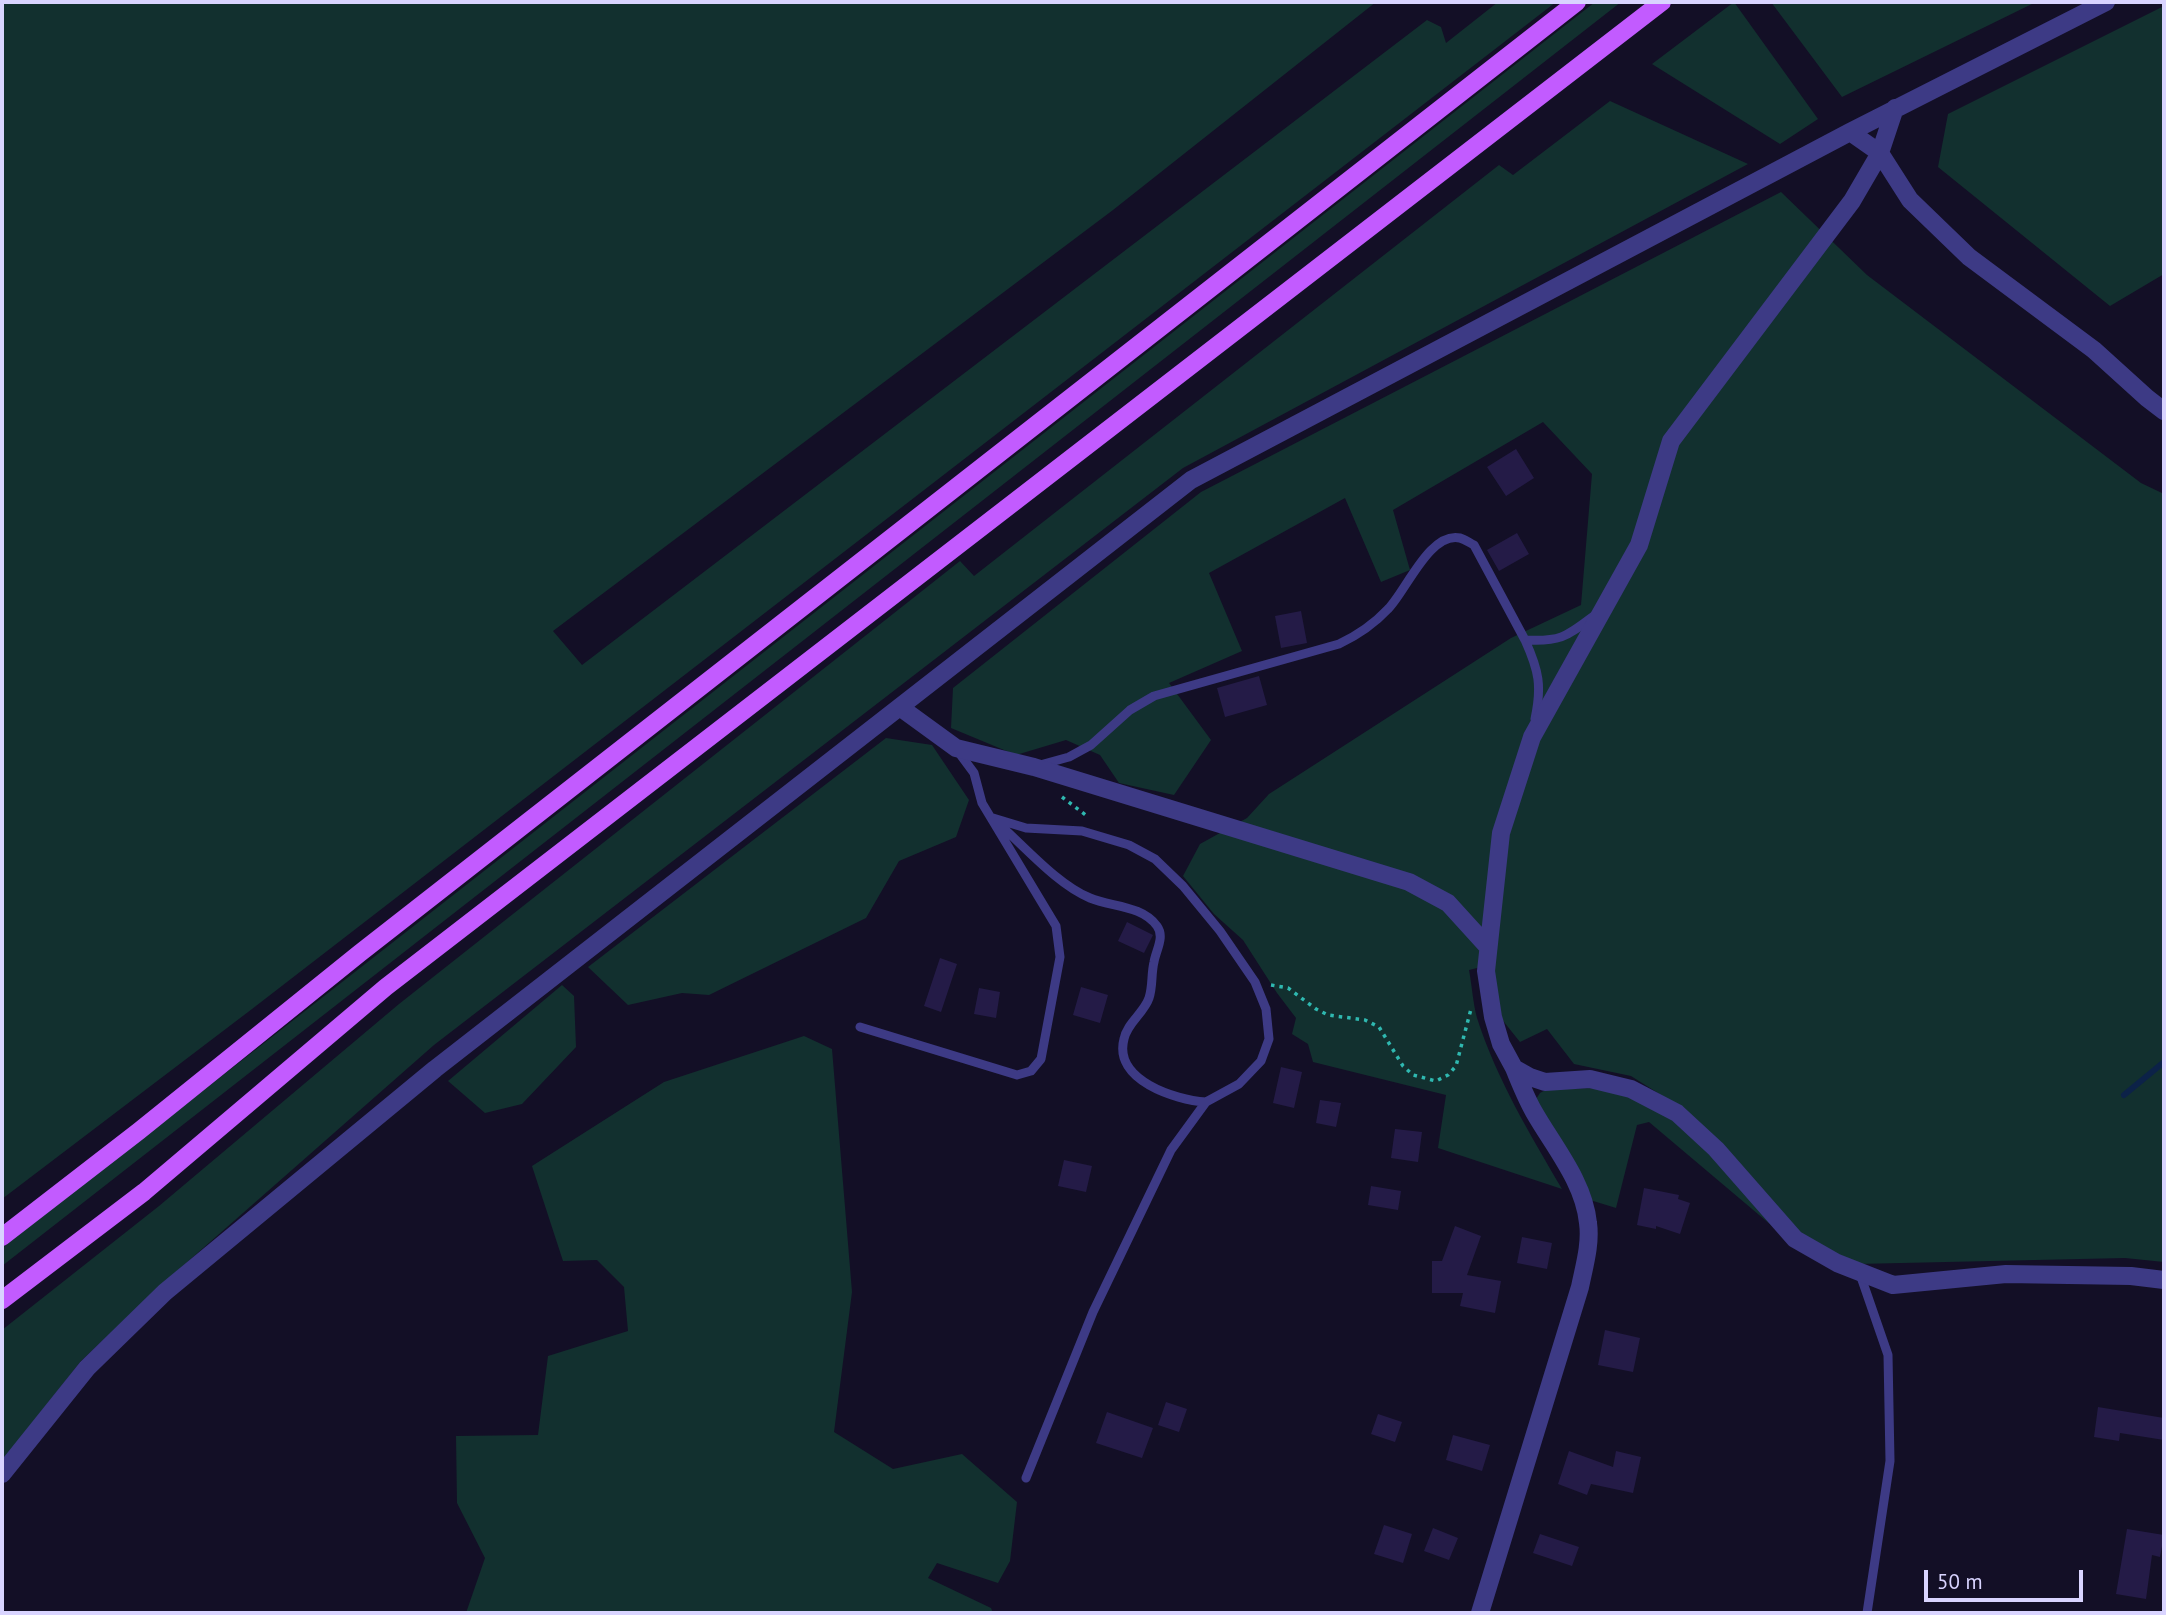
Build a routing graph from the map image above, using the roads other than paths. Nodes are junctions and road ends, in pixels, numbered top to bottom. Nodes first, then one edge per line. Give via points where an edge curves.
1 (1577, 2) edge
2 (1662, 2) edge
3 (2106, 2) edge
4 (1895, 108) junction
5 (1850, 132) junction
6 (1880, 153) junction
7 (2164, 411) edge
8 (1602, 610) junction
9 (1525, 640) junction
10 (901, 708) junction
11 (1532, 737) junction
12 (956, 748) junction
13 (1034, 767) junction
14 (993, 818) junction
15 (1488, 947) junction
16 (860, 1027) dead end
17 (1514, 1068) junction
18 (1206, 1102) junction
19 (2, 1237) edge
20 (1860, 1272) junction
21 (2164, 1280) edge
22 (2, 1300) edge
23 (2, 1474) edge
24 (1026, 1478) dead end
25 (1480, 1613) edge
26 (1867, 1613) edge

1 - 19 main road
2 - 22 main road via 386,987 144,1192
3 - 4 street
4 - 5 street
4 - 6 street
5 - 6 street
5 - 10 street via 1191,480
6 - 7 street via 1910,200 1969,257 2094,350
6 - 8 street via 1852,201 1671,441 1639,544
8 - 9 lane via 1552,641
8 - 11 street
9 - 11 lane via 1538,669 1539,699
9 - 13 lane via 1474,545 1459,537 1444,539 1427,553 1390,608 1359,634 1339,644 1154,696 1130,710 1091,745
10 - 12 street
10 - 23 street via 435,1069 165,1292 87,1368
11 - 15 street via 1501,833
12 - 13 street
12 - 14 lane via 974,774 982,803
13 - 15 street via 1409,882 1448,903
14 - 16 lane via 1056,926 1060,957 1041,1059 1031,1071 1017,1075
14 - 18 lane via 1066,885 1091,898 1121,905 1160,929 1148,1003 1124,1037 1122,1055 1141,1080 1168,1094
14 - 18 lane via 1026,828 1082,831 1129,845 1155,859 1220,931 1255,982 1266,1009 1269,1039 1261,1061 1240,1084
15 - 17 street via 1486,971 1493,1017
17 - 20 street via 1545,1082 1590,1079 1631,1089 1677,1113 1716,1149 1795,1239
17 - 25 street via 1584,1200 1588,1248
18 - 24 lane via 1171,1150 1093,1312
20 - 21 street via 1893,1284 2006,1274
20 - 26 lane via 1888,1355 1890,1461

